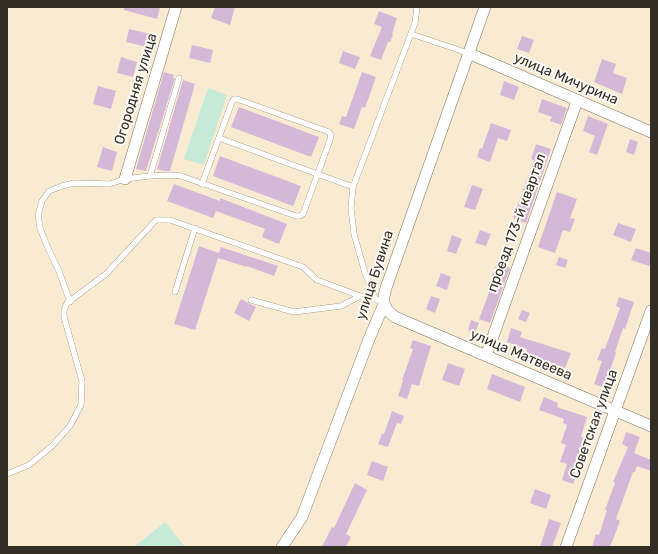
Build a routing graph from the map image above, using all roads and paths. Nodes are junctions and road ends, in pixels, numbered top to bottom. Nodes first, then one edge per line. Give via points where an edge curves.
1 (176, 7) edge
2 (417, 7) edge
3 (485, 7) edge
4 (411, 34) junction
5 (468, 53) junction
6 (179, 78) dead end
7 (577, 101) junction
8 (651, 132) edge
9 (218, 138) junction
10 (318, 174) junction
11 (150, 176) junction
12 (125, 179) junction
13 (202, 184) junction
14 (353, 187) junction
15 (195, 228) junction
16 (174, 292) dead end
17 (360, 296) junction
18 (251, 300) dead end
19 (379, 301) junction
20 (70, 302) junction
21 (651, 311) edge
22 (486, 356) junction
23 (615, 412) junction
24 (651, 426) edge
25 (7, 474) edge
26 (282, 547) edge
27 (566, 547) edge

1 - 12 street, Огородняя улица
2 - 4 lane
3 - 5 street, улица Бувина
4 - 5 lane
4 - 14 lane
5 - 7 street, улица Мичурина
5 - 19 street, улица Бувина via 384,296
6 - 11 lane
7 - 8 street, улица Мичурина
7 - 22 street, проезд 173-й квартал
9 - 10 lane
9 - 10 lane via 232,102 236,99 329,132 330,140
9 - 13 lane
10 - 13 lane via 300,216
10 - 14 lane
11 - 12 lane
11 - 13 lane via 181,176
12 - 20 lane via 109,184 74,183 62,186 49,191 42,201 38,215 40,228
14 - 19 lane via 351,208 354,234 365,273
15 - 16 lane
15 - 17 lane via 303,267 317,280
15 - 20 lane via 170,220 156,220 106,274
17 - 18 lane via 341,306 294,312
17 - 19 lane
19 - 22 street, улица Матвеева via 395,317
19 - 26 street, улица Бувина via 369,339 302,517
20 - 25 lane via 64,310 64,317 82,381 81,405 70,426 52,446 29,465
21 - 23 street, Советская улица
22 - 23 street, улица Матвеева
23 - 24 street, улица Матвеева
23 - 27 street, Советская улица

